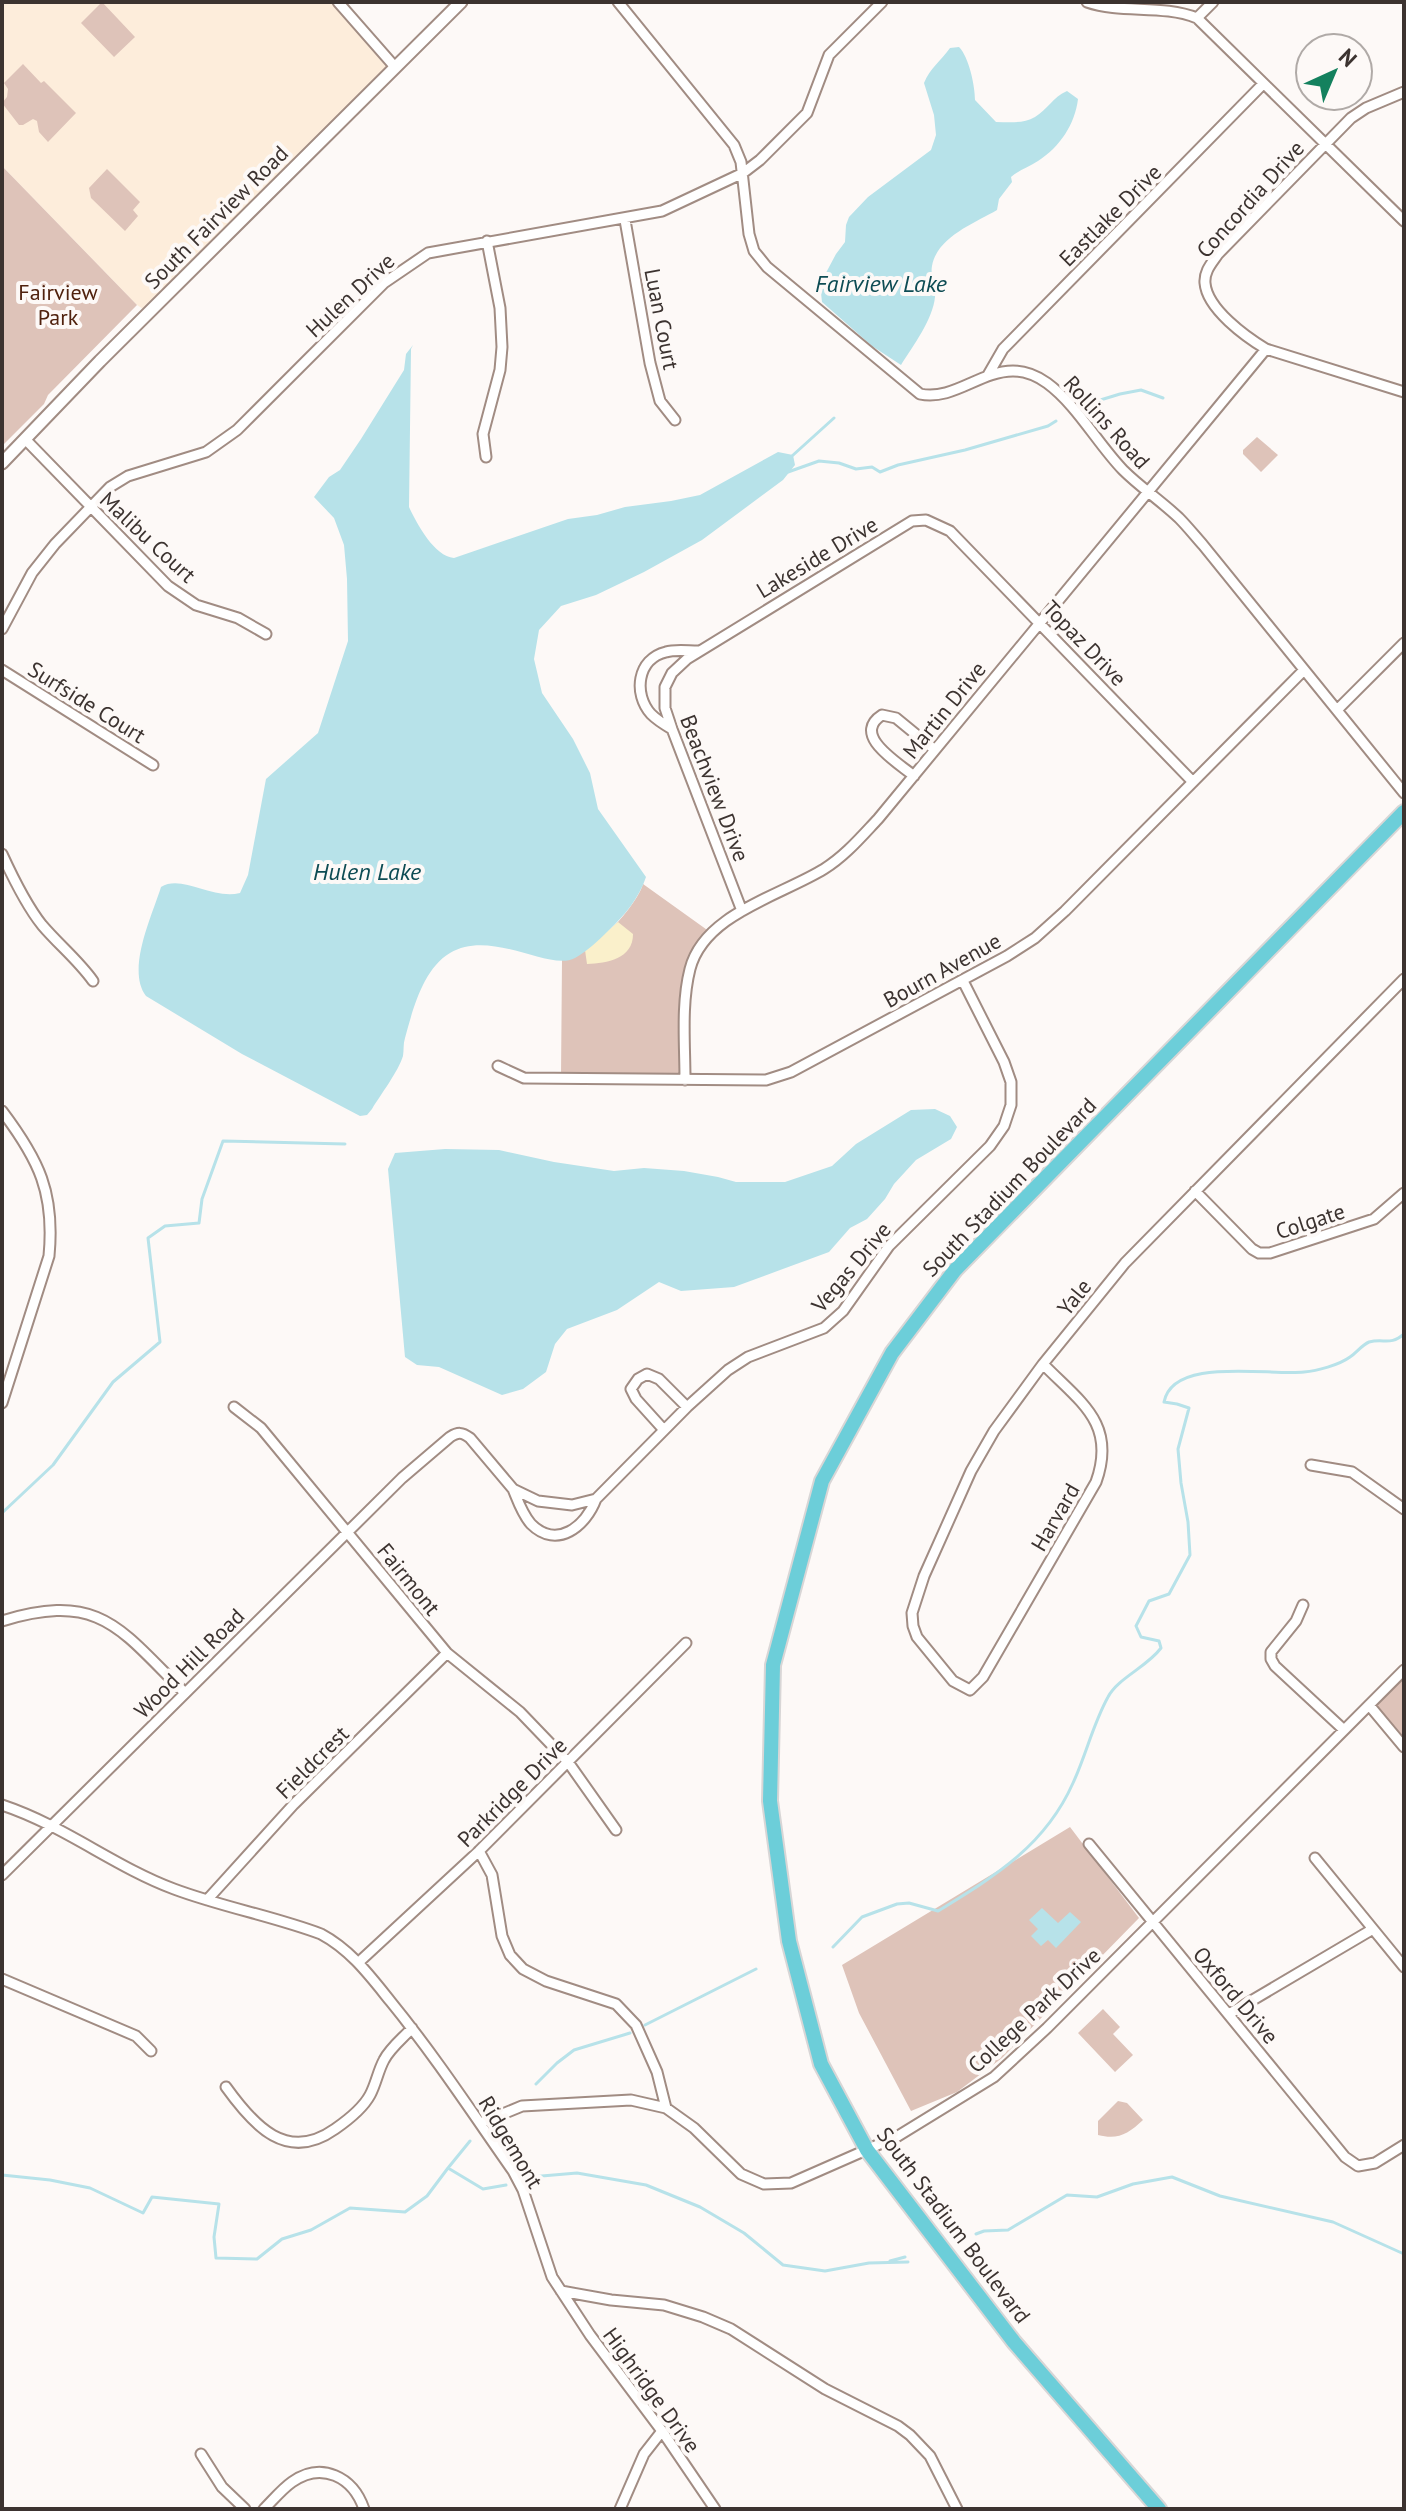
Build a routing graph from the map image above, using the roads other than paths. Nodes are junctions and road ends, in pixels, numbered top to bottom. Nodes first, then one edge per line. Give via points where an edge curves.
1 (338, 2) edge
2 (461, 2) edge
3 (618, 2) edge
4 (882, 2) edge
5 (1087, 2) edge
6 (1213, 2) edge
7 (1197, 18) junction
8 (395, 67) junction
9 (1263, 84) junction
10 (1404, 92) edge
11 (1324, 143) junction
12 (743, 173) junction
13 (625, 220) junction
14 (1404, 221) edge
15 (487, 241) junction
16 (1266, 349) junction
17 (988, 375) junction
18 (1404, 392) edge
19 (675, 420) dead end
20 (25, 439) junction
21 (486, 457) dead end
22 (2, 463) edge
23 (1147, 491) junction
24 (90, 507) junction
25 (950, 531) joint
26 (1039, 622) junction
27 (2, 629) edge
28 (266, 634) dead end
29 (1404, 643) edge
30 (702, 648) junction
31 (2, 670) edge
32 (1304, 670) junction
33 (1337, 710) junction
34 (672, 729) junction
35 (935, 750) junction
36 (153, 765) dead end
37 (914, 776) junction
38 (1193, 782) junction
39 (1404, 793) edge
40 (1404, 812) edge
41 (2, 854) edge
42 (742, 911) junction
43 (1404, 979) edge
44 (93, 981) dead end
45 (963, 981) junction
46 (498, 1066) dead end
47 (685, 1080) junction
48 (2, 1111) edge
49 (1195, 1191) junction
50 (1404, 1193) edge
51 (1043, 1364) junction
52 (2, 1403) edge
53 (234, 1407) dead end
54 (687, 1407) junction
55 (664, 1430) junction
56 (1311, 1465) dead end
57 (513, 1489) junction
58 (596, 1499) junction
59 (1404, 1509) edge
60 (348, 1532) junction
61 (1303, 1605) dead end
62 (2, 1621) edge
63 (686, 1643) dead end
64 (447, 1653) junction
65 (1404, 1670) edge
66 (970, 1690) joint
67 (184, 1692) junction
68 (1369, 1705) junction
69 (1344, 1730) junction
70 (1404, 1747) edge
71 (568, 1762) junction
72 (2, 1805) edge
73 (52, 1825) junction
74 (616, 1830) dead end
75 (1089, 1844) dead end
76 (479, 1851) junction
77 (1315, 1858) dead end
78 (2, 1875) edge
79 (207, 1900) junction
80 (1153, 1922) junction
81 (1373, 1929) junction
82 (359, 1962) junction
83 (1404, 1967) edge
84 (2, 1979) edge
85 (1229, 2014) junction
86 (412, 2028) junction
87 (151, 2051) dead end
88 (226, 2087) dead end
89 (666, 2108) junction
90 (481, 2123) junction
91 (1402, 2149) edge
92 (867, 2150) junction
93 (561, 2291) junction
94 (662, 2431) junction
95 (201, 2454) dead end
96 (245, 2509) edge
97 (264, 2509) edge
98 (364, 2509) edge
99 (620, 2509) edge
100 (715, 2509) edge
101 (957, 2509) edge
102 (1159, 2509) edge

1 - 8 street
2 - 8 street, South Fairview Road
3 - 12 street, Rollins Road via 734,145
4 - 12 street, Hulen Drive via 829,55 807,113
5 - 7 street
6 - 7 street
7 - 9 street
8 - 20 street, South Fairview Road
9 - 11 street
9 - 17 street, Eastlake Drive via 1003,349
10 - 11 street, Concordia Drive via 1366,108
11 - 14 street
11 - 16 street, Concordia Drive via 1207,269 1210,300
12 - 13 street, Hulen Drive via 662,211
12 - 17 street, Rollins Road via 754,251 912,390 942,395
13 - 15 street, Hulen Drive
13 - 19 street, Luan Court via 650,363 660,401
15 - 21 street via 502,347 483,434
15 - 24 street, Hulen Drive via 428,253 401,269 237,430 206,452 128,476
16 - 18 street, Concordia Drive
16 - 23 street, Martin Drive
17 - 23 street, Rollins Road via 1012,371 1045,381
20 - 22 street, South Fairview Road
20 - 24 street, Malibu Court
23 - 26 street, Martin Drive
23 - 32 street, Rollins Road via 1203,545
24 - 27 street, Hulen Drive via 32,573
24 - 28 street, Malibu Court via 168,586 196,605 238,618
25 - 26 street, Topaz Drive
25 - 30 street, Lakeside Drive via 926,520 912,521
26 - 35 street, Martin Drive
26 - 38 street, Topaz Drive
29 - 33 street
30 - 34 street, Beachview Drive via 672,673 665,687
30 - 34 street via 667,651 643,669 643,700 651,714
31 - 36 street, Surfside Court
32 - 33 street, Rollins Road
32 - 38 street, Bourn Avenue
33 - 39 street, Rollins Road
34 - 42 street, Beachview Drive
35 - 37 street, Martin Drive
35 - 37 street via 896,718 882,715 874,720 875,744
37 - 42 street, Martin Drive via 845,853
38 - 45 street, Bourn Avenue via 1035,938
40 - 92 main road, South Stadium Boulevard via 955,1270 892,1353 822,1481 773,1665 770,1801 789,1941 821,2064
41 - 44 street via 39,921
42 - 47 street, Martin Drive via 712,932 690,967
43 - 49 street, Yale
45 - 47 street, Bourn Avenue via 791,1072 766,1080
45 - 54 street, Vegas Drive via 1011,1082 1004,1126 889,1246 843,1311 824,1328 748,1357
46 - 47 street, Bourn Avenue via 524,1078
48 - 52 street via 28,1145 51,1214 49,1256
49 - 50 street, Colgate via 1259,1253 1374,1219
49 - 51 street, Yale via 1125,1263
51 - 66 street, Yale via 971,1471 912,1613 917,1637 953,1681
51 - 66 street, Harvard via 1096,1422 1102,1434 1102,1466 983,1677
53 - 60 street, Fairmont via 261,1428
54 - 55 street, Vegas Drive
54 - 55 street via 659,1379 647,1374 638,1379 631,1389 636,1399
55 - 58 street, Vegas Drive
56 - 59 street via 1352,1472
57 - 58 street via 538,1501 572,1505
57 - 58 street, Vegas Drive via 532,1525 555,1534 581,1525
57 - 60 street, Wood Hill Road via 470,1438 456,1433
60 - 64 street, Fairmont
60 - 67 street, Wood Hill Road
61 - 69 street via 1271,1659
62 - 67 street via 57,1609 101,1618 123,1632
63 - 71 street, Parkridge Drive
64 - 71 street, Fairmont via 520,1712
64 - 79 street, Fieldcrest via 294,1804
65 - 68 street, College Park Drive
67 - 73 street, Wood Hill Road
68 - 69 street, College Park Drive
68 - 70 street
69 - 80 street, College Park Drive
71 - 74 street, Fairmont
71 - 76 street, Parkridge Drive
72 - 73 street, Ridgemont
73 - 78 street, Wood Hill Road
73 - 79 street, Ridgemont via 142,1875
75 - 80 street, Oxford Drive
76 - 82 street, Parkridge Drive
76 - 89 street via 492,1875 510,1955 546,1981 616,2004 636,2025
77 - 81 street
79 - 82 street, Ridgemont via 321,1934
80 - 85 street, Oxford Drive
80 - 92 street, College Park Drive via 994,2077
81 - 83 street
81 - 85 street
82 - 86 street, Ridgemont
84 - 87 street via 136,2036
85 - 91 street, Oxford Drive via 1345,2157 1358,2166
86 - 88 street via 384,2059 361,2107 320,2139 280,2139 238,2105
86 - 90 street, Ridgemont
89 - 90 street, College Park Drive via 631,2100 522,2106
89 - 92 street, College Park Drive via 741,2174 764,2184 791,2183
90 - 93 street, Ridgemont via 523,2190
92 - 102 main road, South Stadium Boulevard via 1014,2342
93 - 94 street, Highridge Drive
93 - 101 street via 664,2305 731,2329 910,2435 930,2456
94 - 99 street via 644,2454
94 - 100 street, Highridge Drive
95 - 96 street via 222,2487
97 - 98 street via 290,2483 327,2471 359,2494

